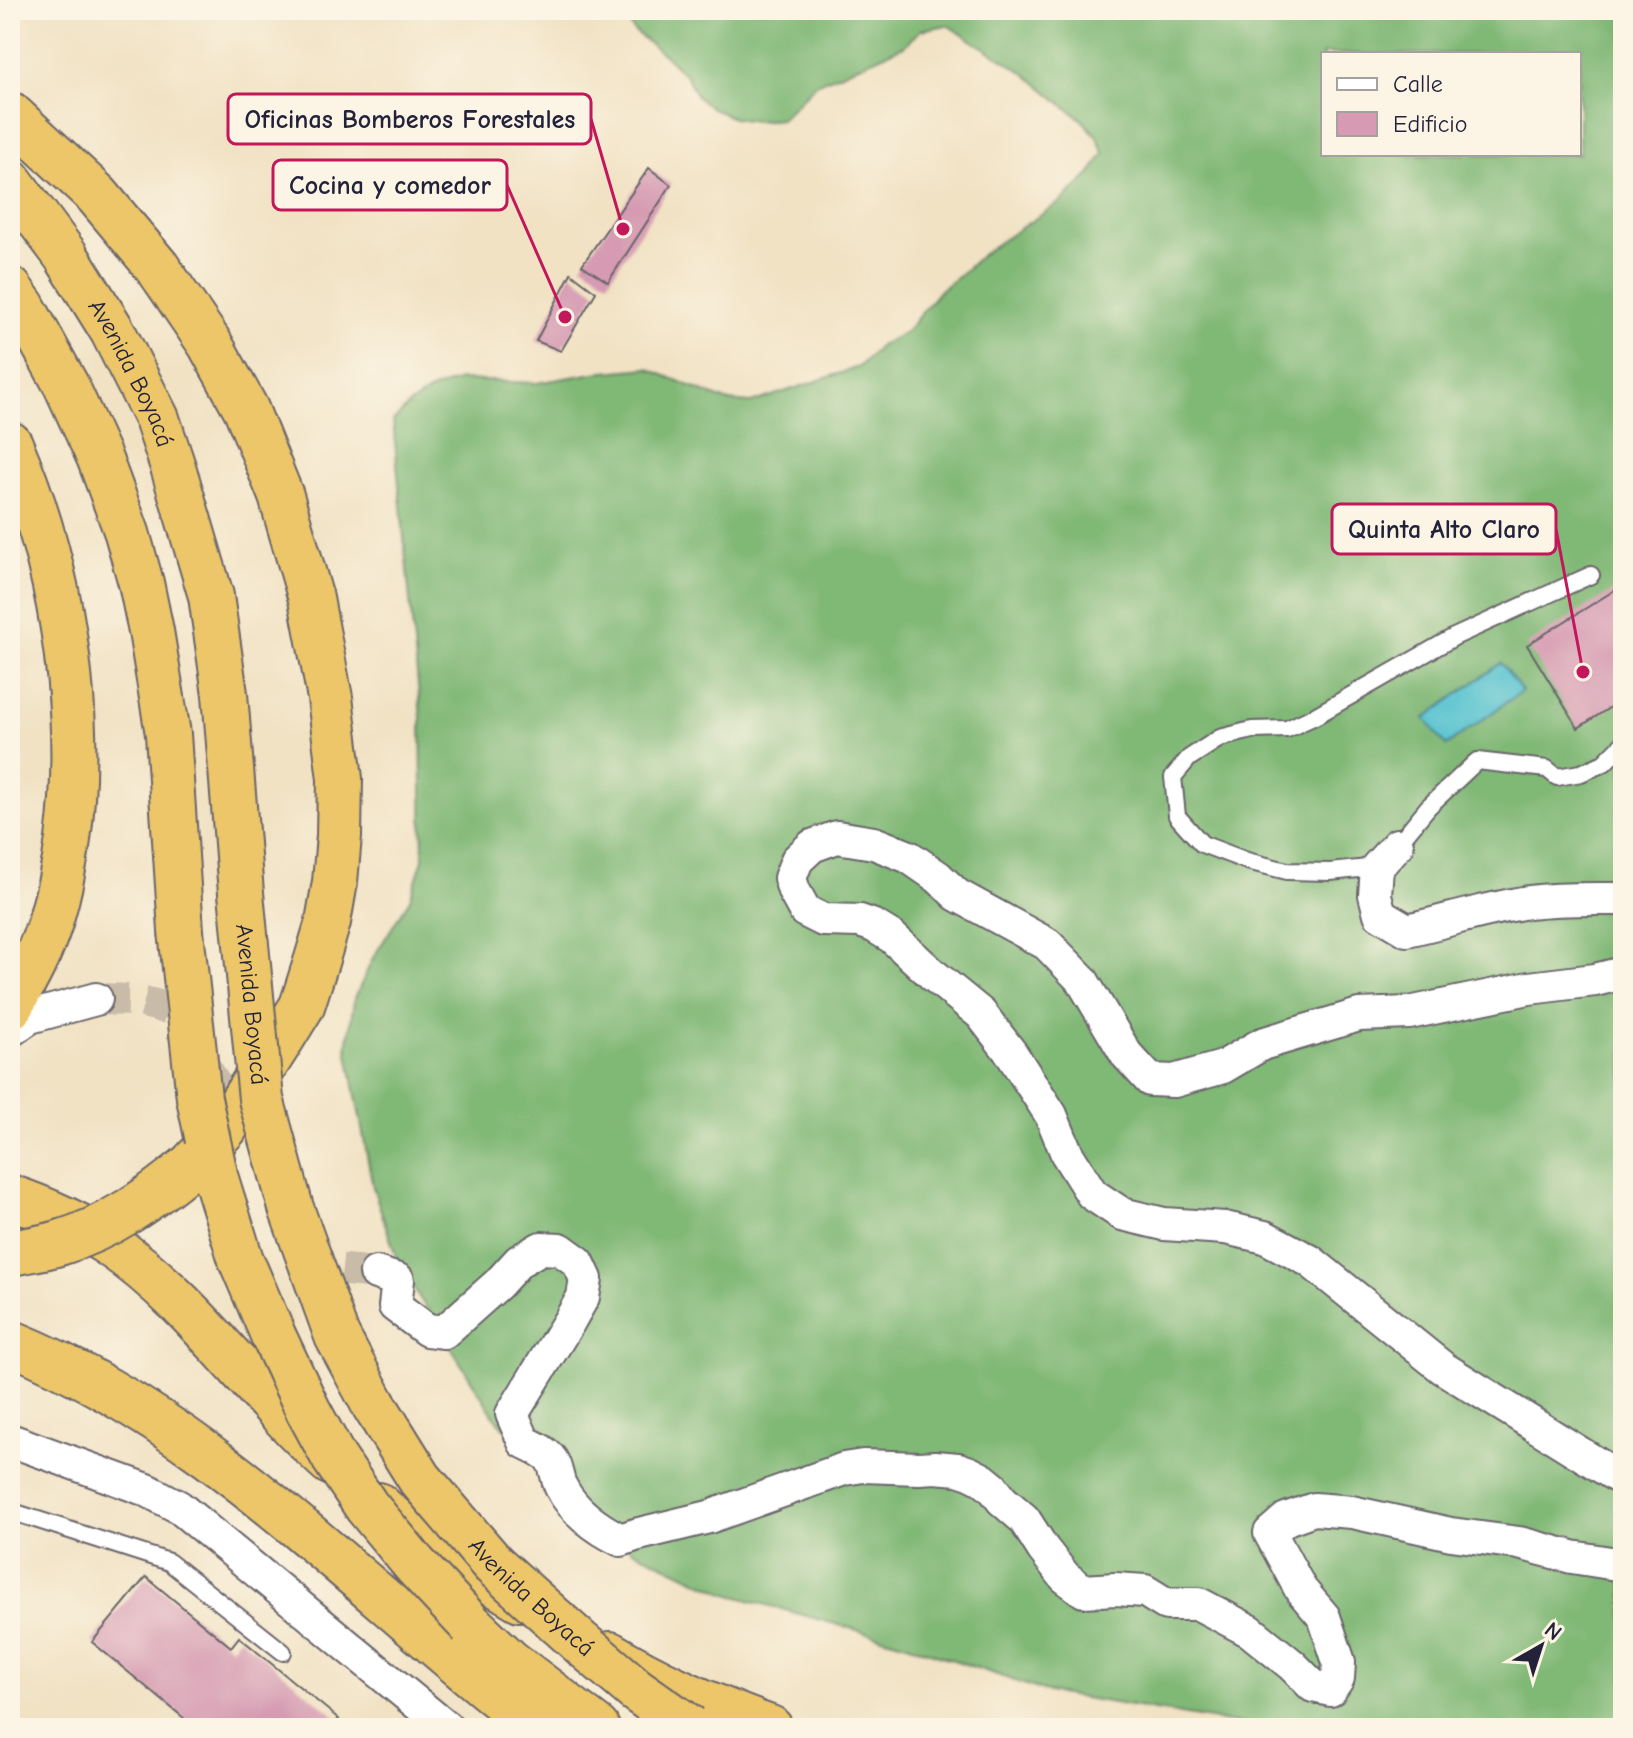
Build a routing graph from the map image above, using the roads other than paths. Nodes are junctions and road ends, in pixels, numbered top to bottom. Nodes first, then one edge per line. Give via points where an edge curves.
1 (10, 114) edge
2 (10, 181) edge
3 (10, 289) edge
4 (10, 444) edge
5 (19, 488) edge
6 (1591, 575) dead end
7 (1623, 744) edge
8 (1387, 856) junction
9 (1623, 899) edge
10 (1623, 973) edge
11 (96, 999) tunnel mouth
12 (10, 1007) edge
13 (10, 1031) edge
14 (10, 1197) edge
15 (10, 1253) edge
16 (376, 1273) tunnel mouth
17 (10, 1342) edge
18 (10, 1440) edge
19 (1623, 1480) edge
20 (10, 1511) edge
21 (1623, 1565) edge
22 (283, 1652) dead end
23 (447, 1728) edge
24 (537, 1728) edge
25 (597, 1728) edge
26 (690, 1728) edge
27 (770, 1728) edge

1 - 15 highway, bridge via 97,195 148,256 210,344 246,409 281,496 311,599 340,779 335,882 302,1006 225,1128 191,1165 115,1221 56,1244
2 - 26 highway, Avenida Boyacá, bridge via 112,330 157,419 211,596 225,694 261,1099 291,1208 337,1336 420,1479 493,1564 625,1681
3 - 25 highway, bridge via 66,385 99,457 141,583 168,734 199,1098 241,1260 308,1410 359,1495 471,1625
4 - 5 highway
5 - 12 highway via 43,537 59,599 72,722 72,797 51,921
6 - 8 lane via 1454,637 1287,729 1220,738 1189,758 1173,777 1177,816 1202,844 1247,861 1287,871 1330,872
7 - 8 lane via 1604,763 1557,777 1547,769 1477,761
8 - 9 street via 1375,895 1380,914 1407,930 1530,902
10 - 19 street via 1409,1013 1359,1015 1262,1044 1223,1067 1174,1081 1150,1080 1126,1054 1082,980 1047,944 957,895 909,857 874,843 837,837 812,846 797,860 790,878 805,911 823,920 874,926 981,1014 1051,1115 1092,1194 1122,1214 1265,1237 1310,1261 1443,1368
11 - 13 street via 30,1017
14 - 27 highway via 75,1223 140,1268 175,1298 319,1453 406,1530 633,1668
16 - 21 street via 398,1280 395,1306 427,1330 444,1332 519,1261 541,1248 560,1249 578,1262 586,1279 583,1297 512,1414 524,1442 552,1460 561,1487 574,1504 621,1540 709,1517 844,1469 958,1469 993,1488 1024,1519 1065,1577 1084,1591 1145,1591 1166,1604 1199,1604 1250,1631 1313,1686 1330,1690 1339,1662 1324,1617 1301,1590 1270,1533 1286,1519 1314,1509 1352,1512
17 - 24 highway via 94,1382 174,1432 259,1495
18 - 23 street via 147,1490 179,1507
20 - 22 lane via 169,1562

